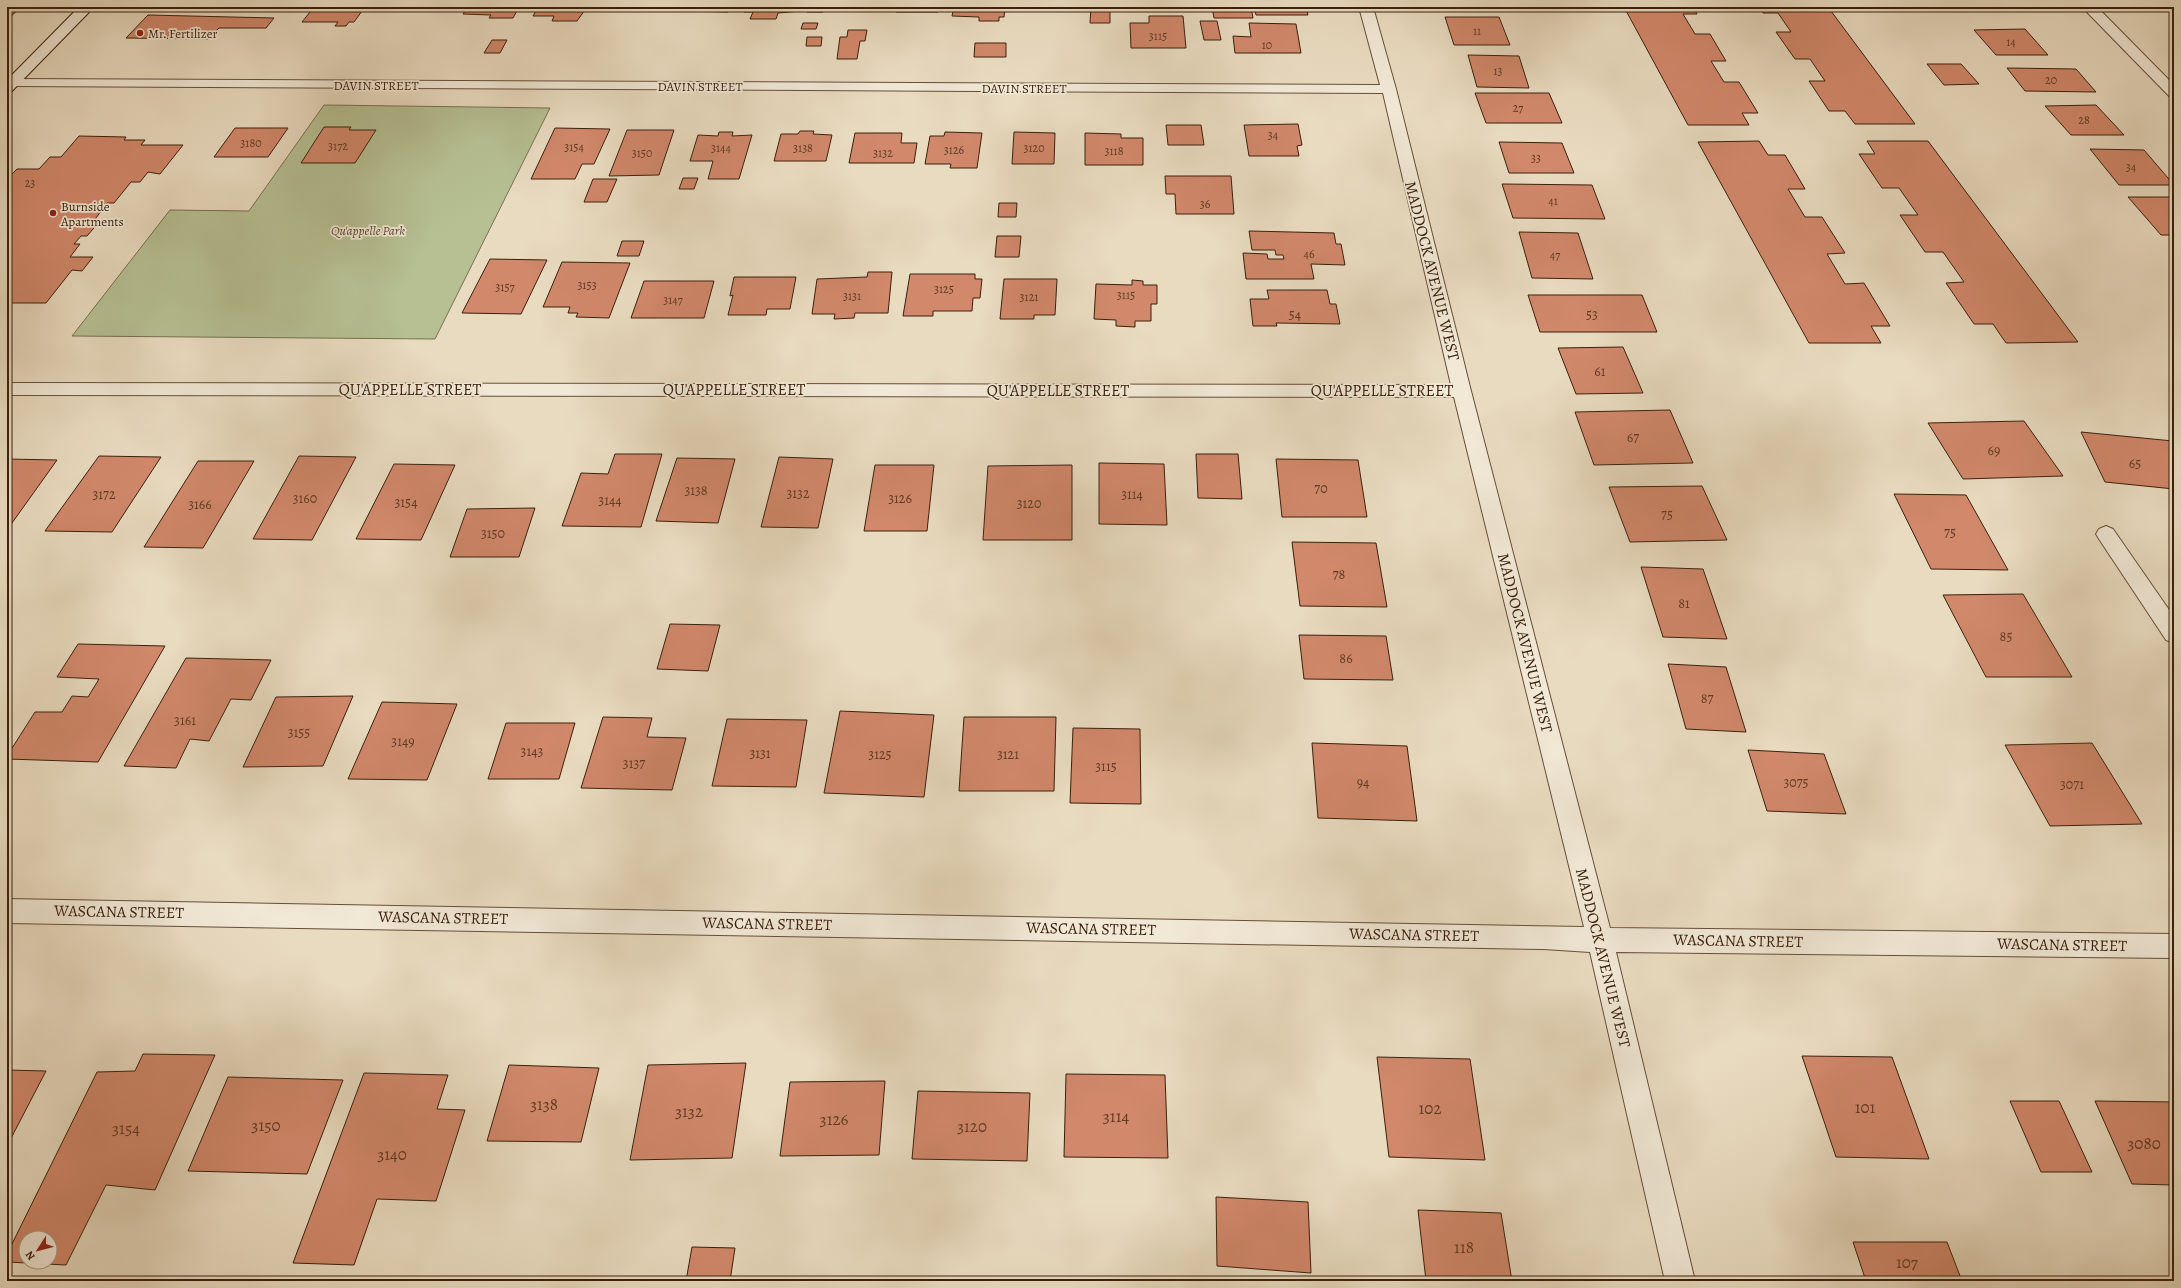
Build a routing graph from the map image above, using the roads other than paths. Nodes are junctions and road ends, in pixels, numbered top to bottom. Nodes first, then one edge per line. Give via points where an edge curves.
1 (87, 7) edge
2 (1366, 7) edge
3 (2089, 7) edge
4 (9, 86) edge
5 (1389, 89) junction
6 (2174, 92) edge
7 (7, 389) edge
8 (1462, 391) junction
9 (2106, 534) dead end
10 (2174, 634) edge
11 (7, 910) edge
12 (1600, 940) junction
13 (2174, 946) edge
14 (1680, 1281) edge

1 - 4 street
2 - 5 street, MADDOCK AVENUE WEST
3 - 6 street
4 - 5 street, DAVIN STREET
5 - 8 street, MADDOCK AVENUE WEST
7 - 8 street, QU'APPELLE STREET
8 - 12 street, MADDOCK AVENUE WEST
9 - 10 street
11 - 12 street, WASCANA STREET
12 - 13 street, WASCANA STREET
12 - 14 street, MADDOCK AVENUE WEST

